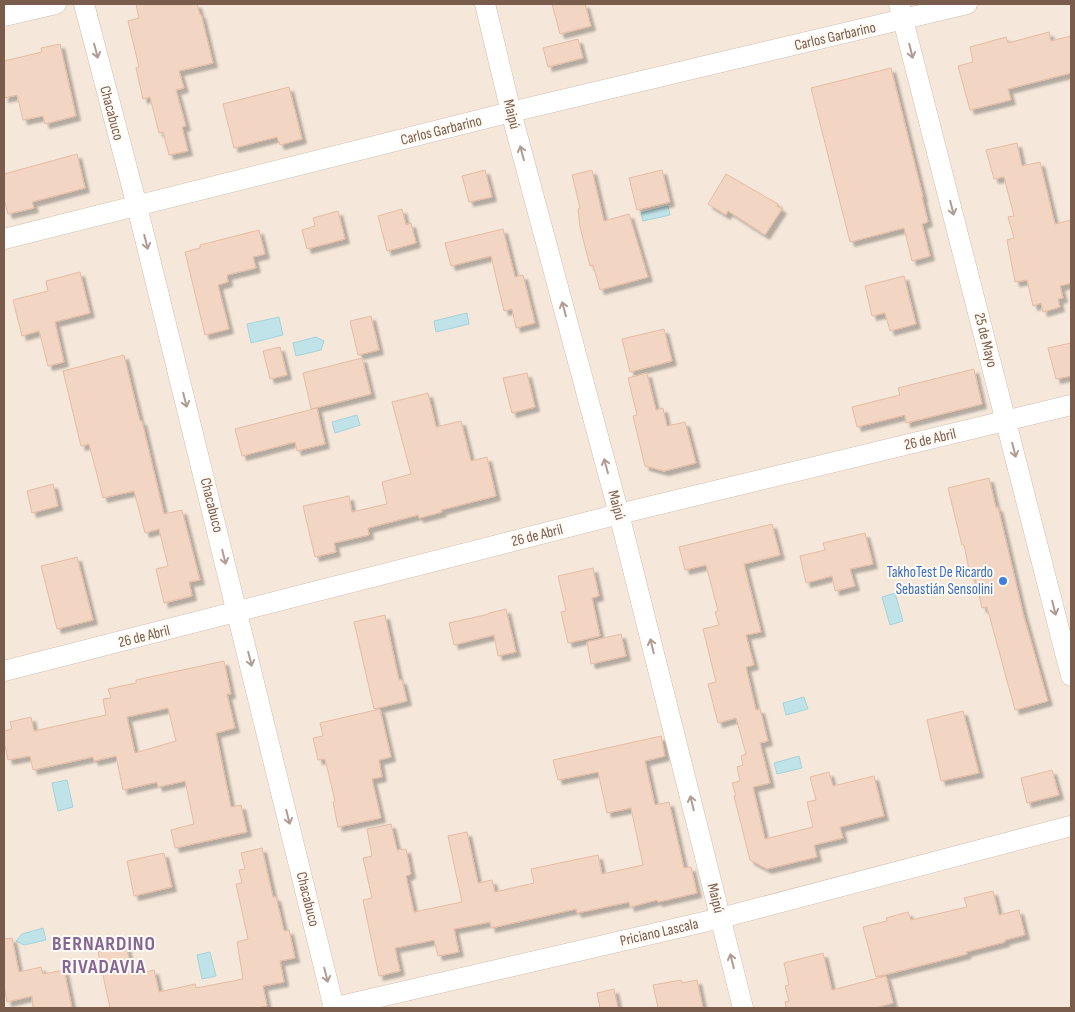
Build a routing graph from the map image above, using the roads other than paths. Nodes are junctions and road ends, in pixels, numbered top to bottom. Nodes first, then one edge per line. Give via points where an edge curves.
1 (56, 4) edge
2 (84, 4) edge
3 (485, 4) edge
4 (967, 4) edge
5 (901, 12) edge
6 (4, 16) edge
7 (511, 112) junction
8 (137, 206) junction
9 (4, 239) edge
10 (1071, 405) edge
11 (1007, 421) junction
12 (619, 514) junction
13 (238, 612) junction
14 (4, 671) edge
15 (1071, 676) edge
16 (1071, 826) edge
17 (721, 918) junction
18 (333, 1008) edge
19 (743, 1008) edge

1 - 6 street
2 -> 8 street, Chacabuco
3 - 7 street, Maipú
4 - 5 street, Carlos Garbarino
5 - 7 street, Carlos Garbarino
5 -> 11 street, 25 de Mayo
7 - 8 street, Carlos Garbarino
12 -> 7 street, Maipú
8 - 9 street, Carlos Garbarino
8 -> 13 street, Chacabuco
10 - 11 street, 26 de Abril
11 - 12 street, 26 de Abril
11 -> 15 street, 25 de Mayo
12 - 13 street, 26 de Abril
17 -> 12 street, Maipú
13 - 14 street, 26 de Abril
13 -> 18 street, Chacabuco
16 - 17 street, Priciano Lascala
17 - 18 street, Priciano Lascala
19 -> 17 street, Maipú

